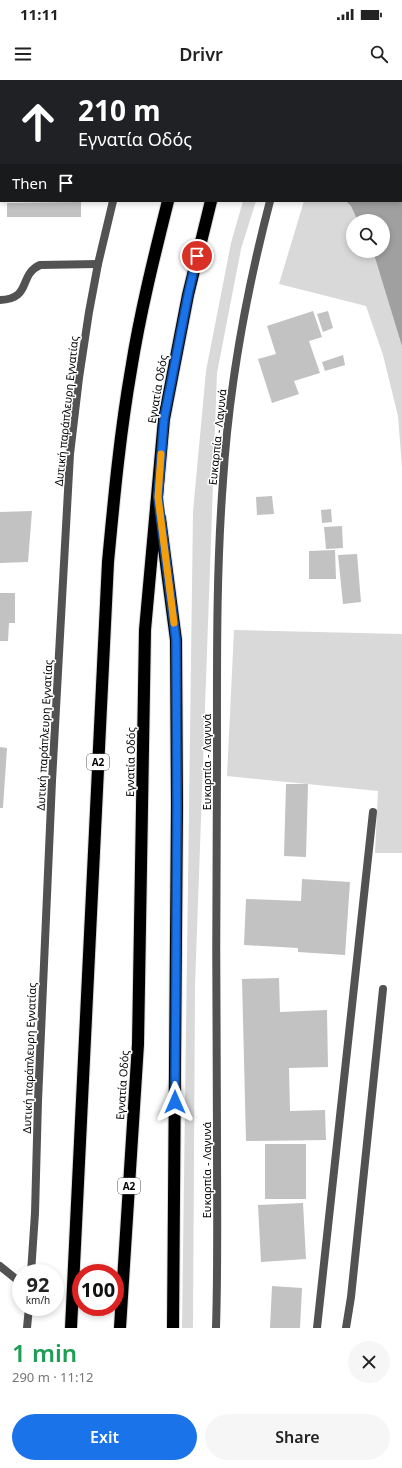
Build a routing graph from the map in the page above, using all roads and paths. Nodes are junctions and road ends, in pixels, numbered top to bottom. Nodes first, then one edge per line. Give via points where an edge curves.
1 (113, 202) edge
2 (168, 202) edge
3 (211, 202) edge
4 (270, 202) edge
5 (98, 264) junction
6 (0, 300) edge
7 (158, 497) junction
8 (373, 812) dead end
9 (383, 989) dead end
10 (32, 1264) edge
11 (0, 1266) edge
12 (12, 1276) edge
13 (28, 1316) edge
14 (27, 1328) edge
15 (71, 1328) edge
16 (120, 1328) edge
17 (173, 1328) edge
18 (216, 1328) edge
19 (317, 1328) edge
20 (346, 1328) edge

1 - 5 street, Δυτική παράπλευρη Εγνατίας
2 - 15 highway, Α2 via 131,370 120,445 108,562
3 - 7 highway, Εγνατία Οδός / Α2 via 188,295 166,411
4 - 18 street, Ευκαρπία - Λαγυνά via 237,353 223,478 220,531 217,647
5 - 6 street via 40,265 30,272 17,296
5 - 10 street, Δυτική παράπλευρη Εγνατίας via 79,378 70,454 52,781
7 - 16 highway, Εγνατία Οδός / Α2 via 145,630 138,1044
7 - 17 highway via 176,640
8 - 19 street
9 - 20 street
11 - 12 street
13 - 14 street

